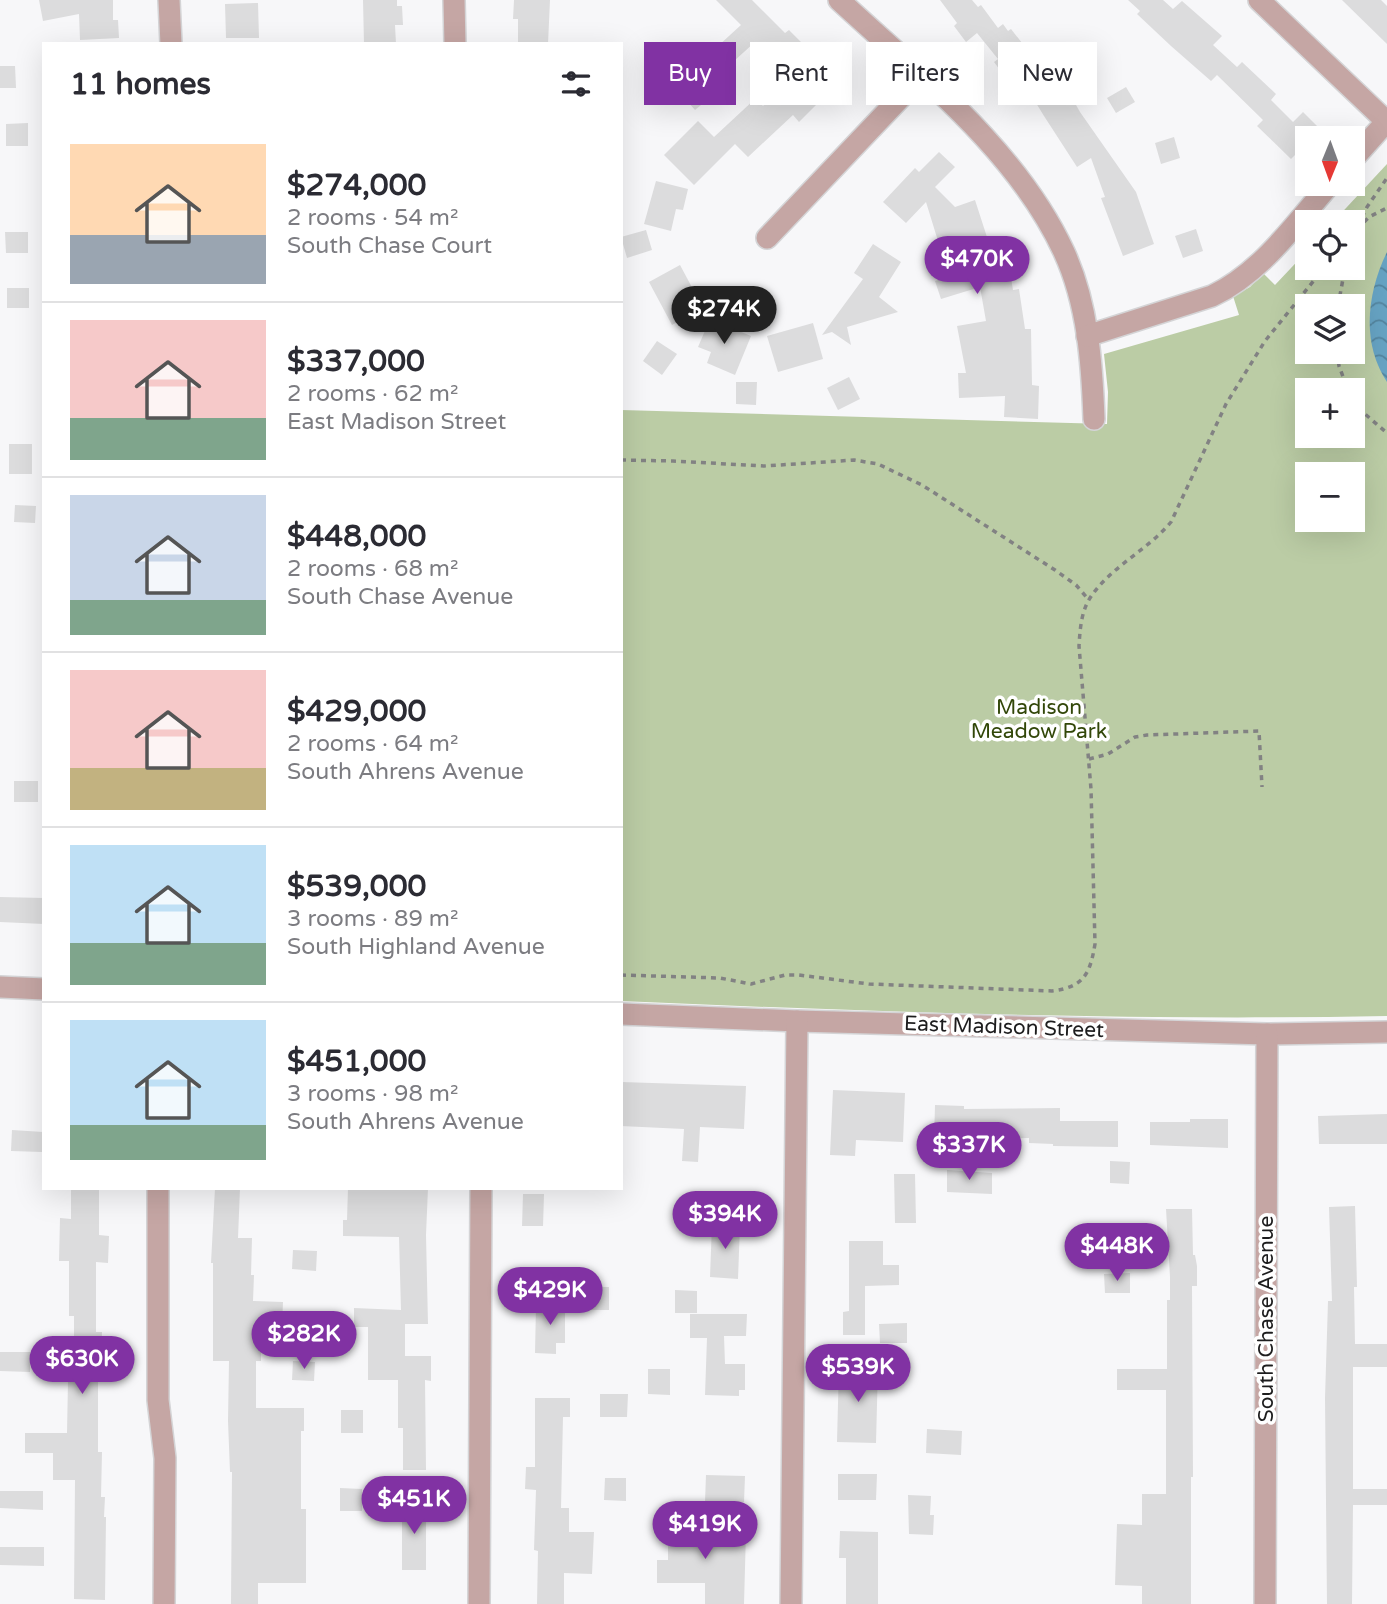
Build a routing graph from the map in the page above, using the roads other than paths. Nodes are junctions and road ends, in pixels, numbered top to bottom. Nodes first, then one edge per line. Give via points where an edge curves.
1 (169, 0) edge
2 (454, 0) edge
3 (839, 0) edge
4 (1259, 0) edge
5 (171, 42) edge
6 (455, 42) edge
7 (884, 42) edge
8 (893, 105) edge
9 (951, 105) edge
10 (1387, 121) edge
11 (1365, 146) edge
12 (1319, 196) edge
13 (767, 238) dead end
14 (1087, 335) junction
15 (1094, 419) dead end
16 (0, 987) edge
17 (42, 989) edge
18 (623, 1014) edge
19 (797, 1021) junction
20 (1387, 1032) edge
21 (1267, 1034) junction
22 (158, 1190) edge
23 (481, 1190) edge
24 (164, 1604) edge
25 (479, 1604) edge
26 (791, 1604) edge
27 (1265, 1604) edge

1 - 5 street
2 - 6 street
3 - 7 street
4 - 10 street
8 - 13 street
9 - 14 street via 995,148 1040,208 1065,253
10 - 11 street
12 - 14 street via 1231,287
14 - 15 street
16 - 17 street
18 - 19 street, East Madison Street
19 - 21 street, East Madison Street
19 - 26 street
20 - 21 street, East Madison Street
21 - 27 street, South Chase Avenue
22 - 24 street
23 - 25 street

